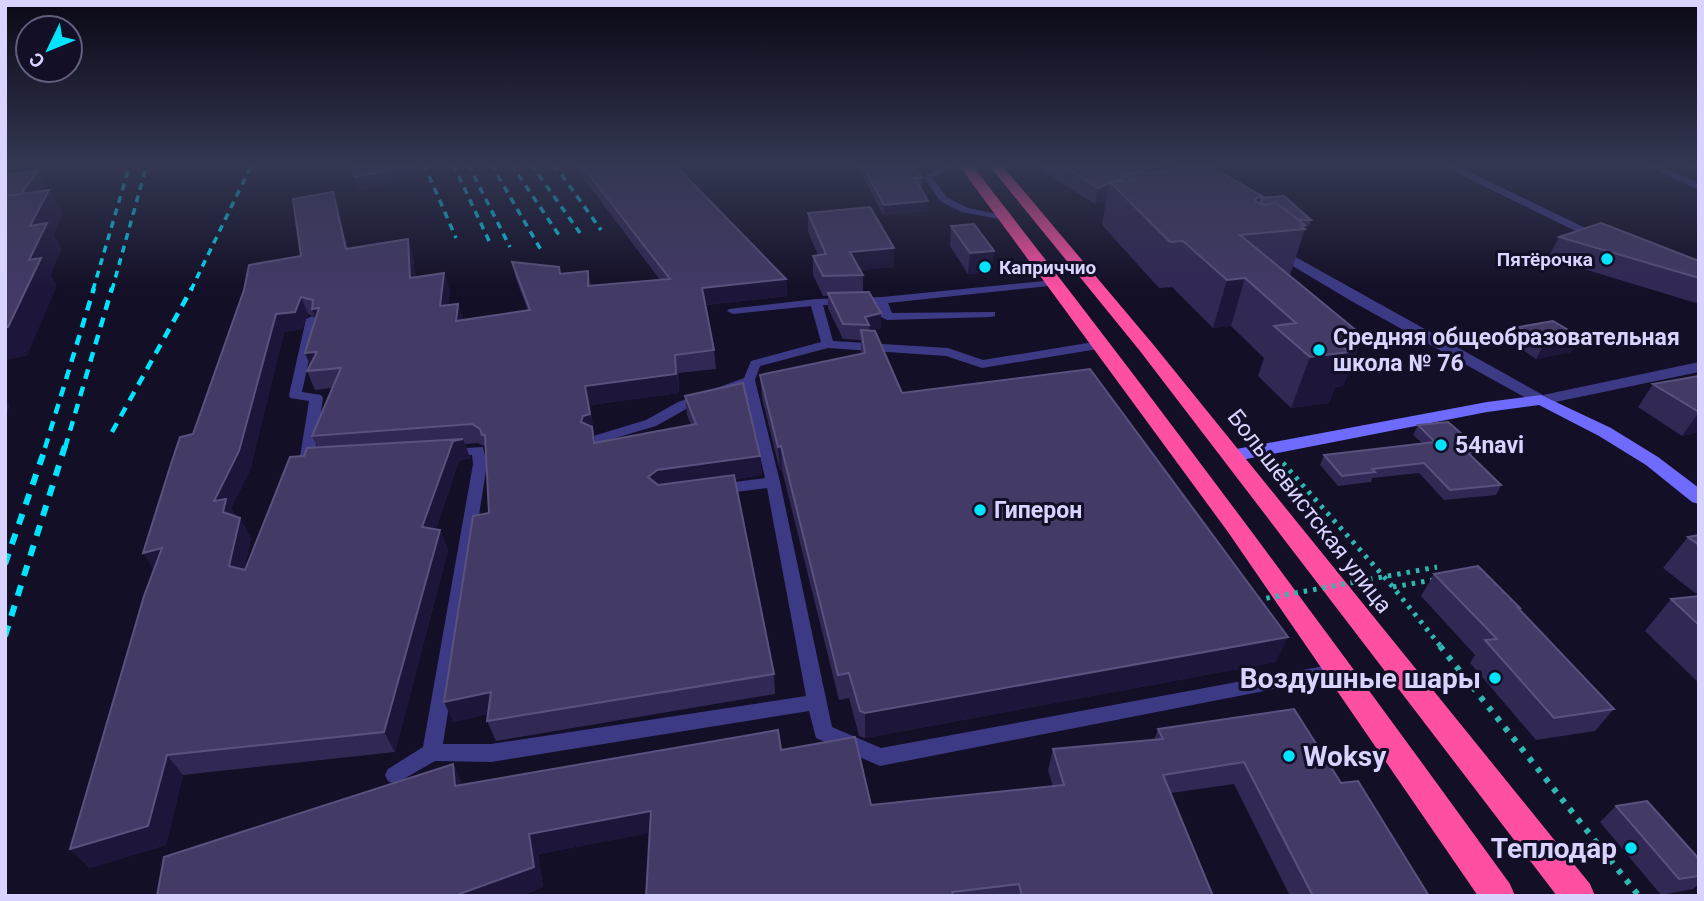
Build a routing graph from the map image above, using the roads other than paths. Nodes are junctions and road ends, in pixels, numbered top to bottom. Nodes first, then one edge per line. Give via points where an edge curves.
1 (957, 206) edge
2 (997, 206) edge
3 (1029, 206) edge
4 (1533, 206) edge
5 (1007, 219) junction
6 (1263, 243) edge
7 (1615, 245) edge
8 (1054, 283) junction
9 (882, 300) junction
10 (816, 302) junction
11 (733, 311) dead end
12 (991, 314) dead end
13 (312, 320) edge
14 (828, 344) junction
15 (1100, 345) junction
16 (1699, 367) edge
17 (749, 380) junction
18 (1541, 400) junction
19 (595, 440) edge
20 (438, 453) edge
21 (1231, 456) junction
22 (320, 462) edge
23 (773, 482) junction
24 (698, 492) edge
25 (1699, 498) edge
26 (1340, 670) junction
27 (817, 702) junction
28 (432, 752) junction
29 (395, 775) dead end
30 (1498, 896) edge
31 (1578, 896) edge

1 - 5 lane
2 - 5 highway
3 - 21 highway, Большевистская улица
4 - 7 street
5 - 8 highway
6 - 18 street
8 - 9 lane
8 - 15 highway
9 - 10 lane
9 - 12 lane via 887,317
10 - 11 lane
10 - 14 lane
13 - 22 lane via 295,395 316,398 306,463
14 - 15 lane via 948,352 982,364
14 - 17 lane via 755,364
15 - 26 highway
16 - 18 street
17 - 19 lane via 683,405 651,423
17 - 23 lane
18 - 21 street
18 - 25 street via 1653,461
20 - 28 lane via 478,450 481,464
21 - 31 highway, Большевистская улица
23 - 24 lane
23 - 27 lane
26 - 27 lane via 880,757 823,732
26 - 30 highway
27 - 28 lane via 491,753
28 - 29 lane

